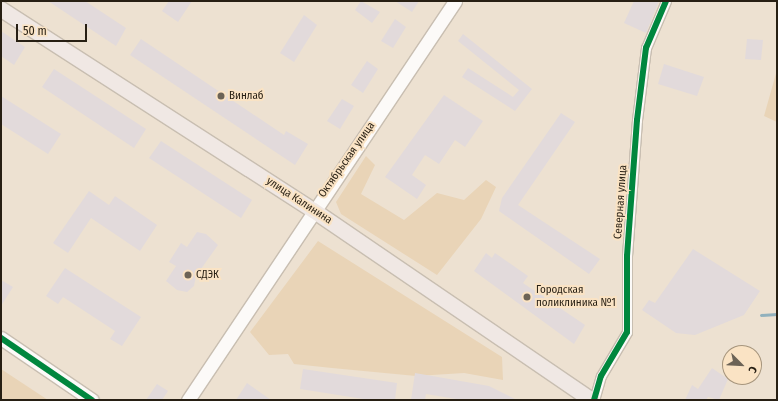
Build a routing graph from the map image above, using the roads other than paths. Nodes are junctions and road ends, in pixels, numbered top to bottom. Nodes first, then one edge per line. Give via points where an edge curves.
1 (455, 1) edge
2 (666, 1) edge
3 (1, 9) edge
4 (313, 210) junction
5 (1, 338) edge
6 (92, 400) edge
7 (188, 400) edge
8 (593, 400) edge

1 - 4 main road, Октябрьская улица
2 - 8 street, Северная улица via 646,48 636,120 627,256 627,332 601,376
3 - 4 main road, улица Калинина
4 - 7 main road, Октябрьская улица
4 - 8 main road, улица Калинина
5 - 6 main road

